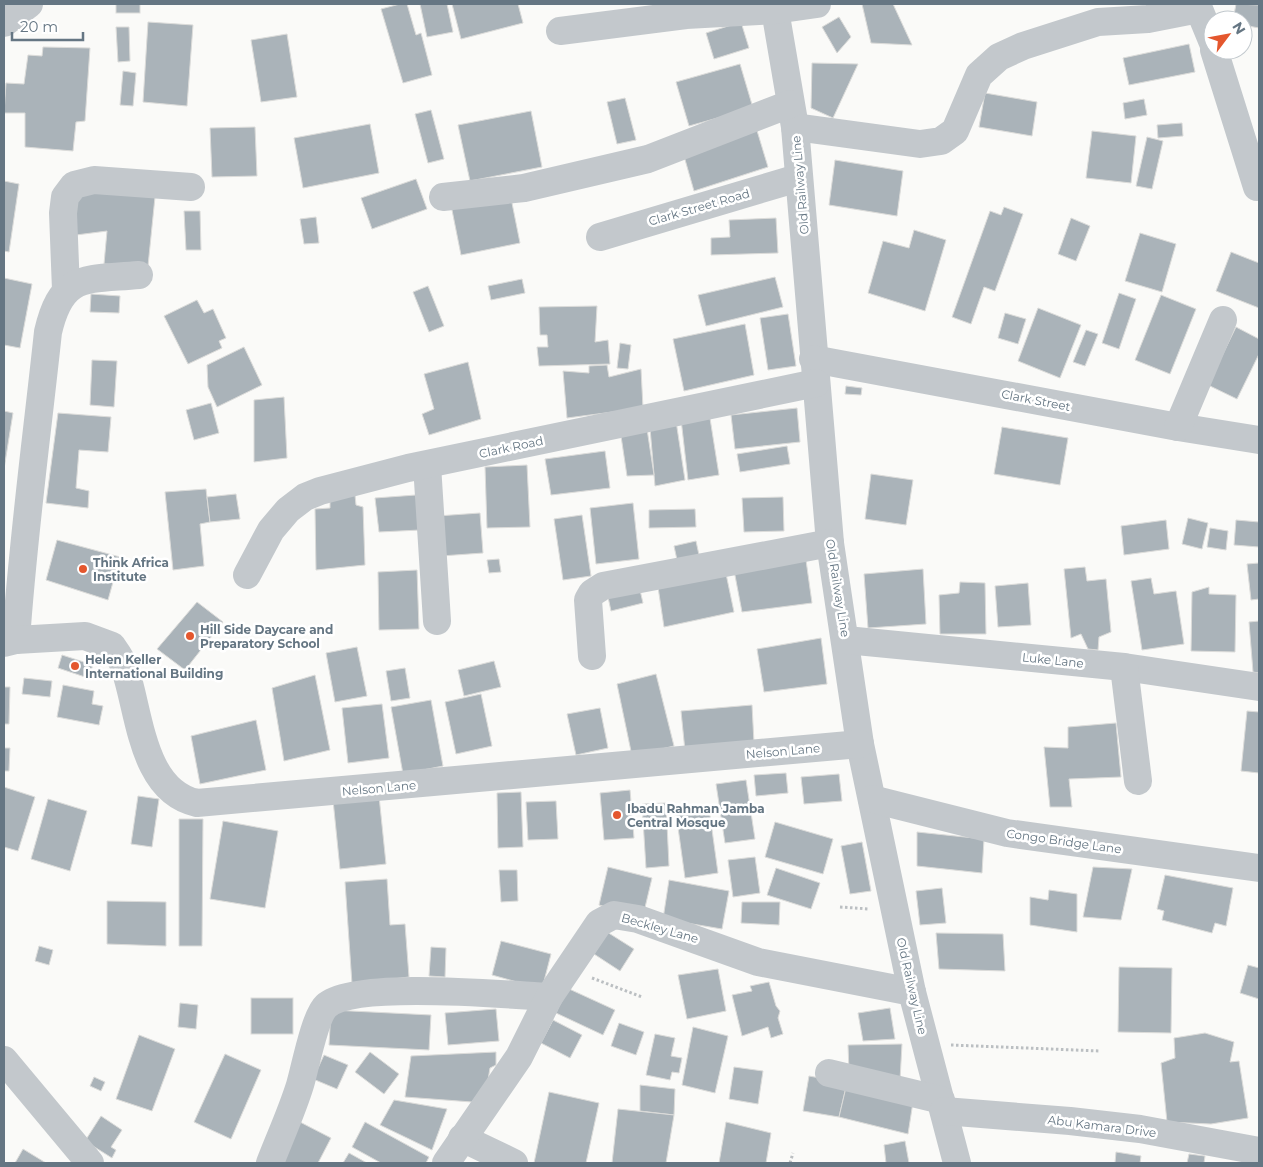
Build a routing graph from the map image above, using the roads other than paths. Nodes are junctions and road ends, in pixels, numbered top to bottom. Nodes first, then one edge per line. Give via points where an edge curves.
1 (29, 4) edge
2 (817, 4) edge
3 (1199, 6) edge
4 (774, 7) edge
5 (4, 23) edge
6 (560, 31) dead end
7 (1218, 60) edge
8 (792, 116) junction
9 (798, 178) junction
10 (191, 187) dead end
11 (1258, 188) dead end
12 (443, 197) dead end
13 (600, 236) dead end
14 (139, 274) dead end
15 (66, 290) junction
16 (1223, 320) dead end
17 (815, 371) junction
18 (1178, 427) junction
19 (1259, 440) edge
20 (427, 465) junction
21 (830, 543) junction
22 (247, 575) dead end
23 (438, 621) dead end
24 (846, 640) junction
25 (10, 641) edge
26 (592, 656) dead end
27 (1124, 666) junction
28 (1259, 688) edge
29 (860, 744) junction
30 (1138, 781) dead end
31 (872, 799) junction
32 (1259, 868) edge
33 (912, 992) junction
34 (549, 996) junction
35 (4, 1060) edge
36 (830, 1073) dead end
37 (943, 1106) junction
38 (462, 1138) junction
39 (1259, 1151) edge
40 (90, 1163) edge
41 (270, 1163) edge
42 (446, 1163) edge
43 (514, 1163) edge
44 (957, 1163) edge

1 - 5 street
2 - 4 street
3 - 8 street via 1148,19 1098,22 999,57 979,75 955,131 941,140 920,144
4 - 6 street
4 - 8 street, Old Railway Line
7 - 11 street
8 - 9 street, Old Railway Line
8 - 12 street via 648,159 524,188
9 - 13 street, Clark Street Road
9 - 17 street, Old Railway Line
10 - 15 street via 94,180 74,185 65,197 63,213
14 - 15 street via 83,281
15 - 25 street via 54,307 48,332 27,530
16 - 18 street
17 - 18 street, Clark Street
17 - 20 street, Clark Road
17 - 21 street, Old Railway Line
18 - 19 street, Clark Street
20 - 22 street, Clark Road via 305,497 288,510 271,530
20 - 23 street
21 - 24 street, Old Railway Line
21 - 26 street via 602,586 588,600
24 - 27 street, Luke Lane
24 - 29 street, Old Railway Line
25 - 29 street, Nelson Lane via 85,636 112,646 125,667 154,770 168,789 184,801 197,803
27 - 28 street, Luke Lane
27 - 30 street
29 - 31 street, Old Railway Line
31 - 32 street, Congo Bridge Lane via 1007,833
31 - 33 street, Old Railway Line
33 - 34 street, Beckley Lane via 758,962 709,942 638,919 614,915 599,922
33 - 37 street, Old Railway Line
34 - 38 street, Beckley Lane via 519,1056
34 - 41 street via 368,993 342,997 326,1006
35 - 40 street
36 - 37 street, Abu Kamara Drive
37 - 39 street, Abu Kamara Drive via 1140,1129
37 - 44 street, Old Railway Line
38 - 42 street, Beckley Lane
38 - 43 street

